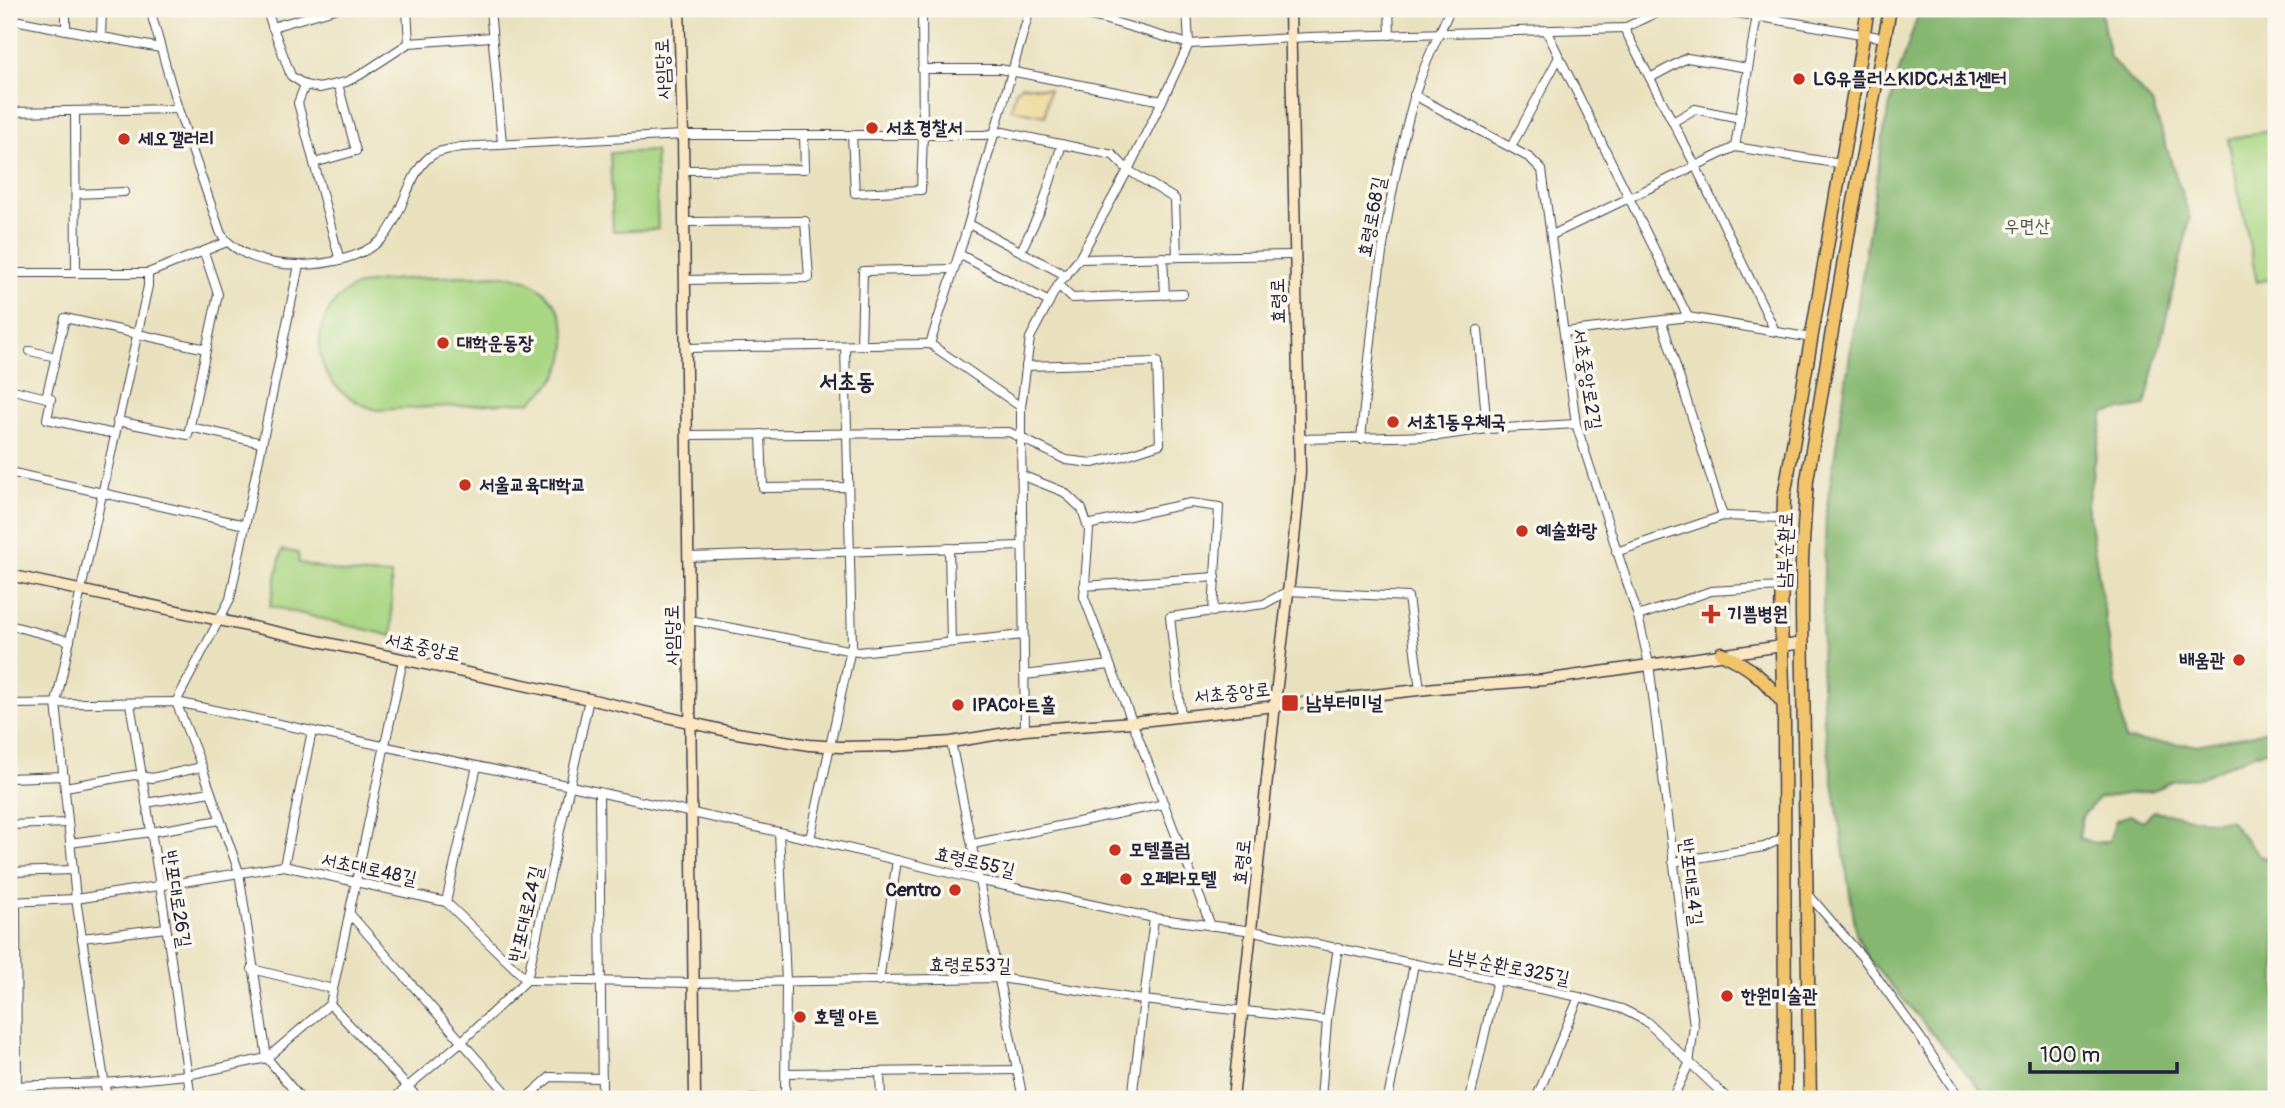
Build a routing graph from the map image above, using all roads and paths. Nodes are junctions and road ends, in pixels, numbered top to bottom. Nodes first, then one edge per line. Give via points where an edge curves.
1 (66, 9) edge
2 (102, 9) edge
3 (150, 9) edge
4 (266, 9) edge
5 (335, 9) edge
6 (407, 9) edge
7 (490, 9) edge
8 (679, 9) edge
9 (922, 9) edge
10 (1030, 9) edge
11 (1054, 9) edge
12 (1187, 9) edge
13 (1290, 9) edge
14 (1390, 9) edge
15 (1450, 9) edge
16 (1664, 9) edge
17 (1713, 9) edge
18 (1868, 9) edge
19 (1890, 9) edge
20 (1758, 12) edge
21 (1101, 13) edge
22 (9, 19) edge
23 (272, 27) junction
24 (1624, 28) junction
25 (66, 30) junction
26 (1545, 30) junction
27 (1440, 33) junction
28 (1864, 34) junction
29 (1390, 35) junction
30 (101, 36) junction
31 (491, 37) junction
32 (1291, 38) junction
33 (1885, 38) junction
34 (409, 43) junction
35 (1189, 44) junction
36 (160, 48) junction
37 (1559, 57) junction
38 (1748, 68) junction
39 (922, 69) junction
40 (1012, 72) junction
41 (1650, 78) junction
42 (338, 84) junction
43 (305, 85) junction
44 (1414, 95) junction
45 (1162, 101) junction
46 (178, 109) junction
47 (75, 111) junction
48 (9, 112) edge
49 (1740, 118) junction
50 (1673, 122) junction
51 (995, 133) junction
52 (683, 135) junction
53 (804, 135) junction
54 (852, 135) junction
55 (923, 135) junction
56 (502, 144) junction
57 (1062, 144) junction
58 (1511, 147) junction
59 (1735, 147) junction
60 (314, 163) junction
61 (1842, 164) junction
62 (1695, 165) junction
63 (684, 170) junction
64 (1128, 170) junction
65 (124, 192) dead end
66 (76, 194) junction
67 (1629, 199) junction
68 (684, 222) junction
69 (969, 223) junction
70 (1552, 235) junction
71 (227, 242) junction
72 (1021, 251) junction
73 (204, 252) junction
74 (959, 254) junction
75 (1295, 255) junction
76 (1163, 257) junction
77 (1177, 257) junction
78 (1079, 259) junction
79 (340, 261) junction
80 (299, 265) junction
81 (954, 269) junction
82 (9, 273) edge
83 (76, 273) junction
84 (148, 273) junction
85 (1067, 276) junction
86 (685, 280) junction
87 (1058, 285) junction
88 (1183, 294) dead end
89 (1165, 295) junction
90 (1049, 302) junction
91 (1688, 317) junction
92 (1662, 321) junction
93 (1478, 330) dead end
94 (1774, 331) junction
95 (1564, 332) junction
96 (137, 333) junction
97 (1812, 338) junction
98 (930, 344) junction
99 (861, 345) junction
100 (845, 346) junction
101 (686, 348) junction
102 (206, 349) junction
103 (30, 351) dead end
104 (56, 357) junction
105 (1026, 366) junction
106 (9, 389) edge
107 (47, 398) junction
108 (1021, 407) junction
109 (117, 421) junction
110 (1576, 424) junction
111 (190, 427) junction
112 (1487, 429) junction
113 (846, 433) junction
114 (114, 434) junction
115 (761, 434) junction
116 (687, 435) junction
117 (1021, 436) junction
118 (1299, 439) junction
119 (1361, 439) junction
120 (262, 443) junction
121 (9, 472) edge
122 (1021, 475) junction
123 (848, 487) junction
124 (101, 493) junction
125 (1723, 516) junction
126 (1783, 518) junction
127 (245, 525) junction
128 (1087, 525) junction
129 (1021, 546) junction
130 (949, 548) junction
131 (849, 552) junction
132 (1616, 552) junction
133 (689, 557) junction
134 (9, 575) edge
135 (1216, 577) junction
136 (1084, 586) junction
137 (1781, 587) junction
138 (82, 590) junction
139 (1288, 591) junction
140 (1213, 612) junction
141 (1638, 616) junction
142 (690, 620) junction
143 (219, 621) junction
144 (9, 625) edge
145 (1023, 635) junction
146 (70, 640) junction
147 (951, 642) junction
148 (1803, 643) junction
149 (1781, 645) junction
150 (851, 651) junction
151 (1721, 653) junction
152 (403, 660) junction
153 (1648, 664) junction
154 (1110, 665) junction
155 (1024, 675) junction
156 (1420, 690) junction
157 (589, 699) junction
158 (176, 702) junction
159 (56, 703) junction
160 (130, 703) junction
161 (1783, 703) junction
162 (9, 704) edge
163 (1275, 706) junction
164 (1181, 716) junction
165 (1784, 720) junction
166 (1804, 720) junction
167 (690, 722) junction
168 (1132, 722) junction
169 (1025, 730) junction
170 (312, 731) junction
171 (951, 742) junction
172 (383, 746) junction
173 (830, 746) junction
174 (477, 766) junction
175 (202, 767) junction
176 (64, 776) junction
177 (142, 777) junction
178 (9, 778) edge
179 (570, 786) junction
180 (65, 787) junction
181 (211, 792) junction
182 (599, 794) junction
183 (146, 803) junction
184 (1164, 804) junction
185 (692, 814) junction
186 (220, 820) junction
187 (68, 823) junction
188 (9, 825) edge
189 (151, 832) junction
190 (779, 832) junction
191 (1783, 838) junction
192 (810, 839) junction
193 (70, 843) junction
194 (973, 844) junction
195 (898, 860) junction
196 (1673, 862) junction
197 (284, 866) junction
198 (73, 870) junction
199 (9, 872) edge
200 (239, 872) junction
201 (978, 880) junction
202 (357, 882) junction
203 (159, 885) junction
204 (1808, 894) junction
205 (76, 899) junction
206 (446, 902) junction
207 (13, 903) edge
208 (350, 914) junction
209 (1154, 918) junction
210 (1211, 926) junction
211 (166, 928) junction
212 (1253, 931) junction
213 (82, 938) junction
214 (1338, 947) junction
215 (12, 951) edge
216 (1414, 964) junction
217 (252, 969) junction
218 (1000, 978) junction
219 (527, 980) junction
220 (1497, 980) junction
221 (601, 981) junction
222 (786, 981) junction
223 (879, 981) junction
224 (694, 983) junction
225 (333, 989) junction
226 (1579, 997) junction
227 (1143, 1000) junction
228 (330, 1004) junction
229 (1243, 1011) junction
230 (1327, 1020) junction
231 (461, 1042) junction
232 (267, 1058) junction
233 (1689, 1064) junction
234 (1017, 1070) junction
235 (786, 1073) junction
236 (880, 1073) junction
237 (187, 1074) junction
238 (602, 1078) junction
239 (105, 1083) junction
240 (13, 1086) edge
241 (408, 1087) junction
242 (17, 1099) edge
243 (107, 1099) edge
244 (191, 1099) edge
245 (301, 1099) edge
246 (393, 1099) edge
247 (419, 1099) edge
248 (512, 1099) edge
249 (525, 1099) edge
250 (602, 1099) edge
251 (695, 1099) edge
252 (750, 1099) edge
253 (881, 1099) edge
254 (1023, 1099) edge
255 (1132, 1099) edge
256 (1233, 1099) edge
257 (1321, 1099) edge
258 (1388, 1099) edge
259 (1470, 1099) edge
260 (1536, 1099) edge
261 (1672, 1099) edge
262 (1728, 1099) edge
263 (1785, 1099) edge
264 (1810, 1099) edge
265 (1960, 1099) edge

1 - 25 street
2 - 30 street
3 - 36 street
4 - 23 street
5 - 23 street
6 - 34 street
7 - 31 street
8 - 52 main road, 사임당로
9 - 39 street
10 - 40 street
11 - 21 street
12 - 35 street
13 - 32 main road, 효령로
14 - 29 street
15 - 27 street, 효령로68길
16 - 24 street
17 - 20 street
18 - 28 main road, 남부순환로
19 - 33 main road, 남부순환로
20 - 28 street
20 - 38 street
21 - 35 street
22 - 25 street
23 - 43 street via 288,72
24 - 26 street
24 - 41 street
25 - 30 street
26 - 27 street
26 - 37 street
27 - 29 street
27 - 44 street, 효령로68길
28 - 33 street
28 - 61 main road, 남부순환로
29 - 32 street
30 - 36 street
31 - 34 street
31 - 56 street
32 - 35 street
32 - 75 main road, 효령로
33 - 148 main road, 남부순환로 via 1807,480
34 - 42 street
35 - 45 street
36 - 46 street
37 - 58 street
37 - 67 street
38 - 41 street via 1687,58
38 - 49 street
39 - 40 street
39 - 55 street
40 - 45 street
40 - 51 street
41 - 50 street
42 - 43 street
42 - 60 street via 355,151
43 - 60 street via 298,103
44 - 58 street, 서초중앙로2길
44 - 119 street, 효령로68길 via 1378,268
45 - 64 street
46 - 47 street
46 - 71 street
47 - 48 street
47 - 66 street
49 - 50 street via 1695,108
49 - 59 street
50 - 62 street
51 - 55 street
51 - 57 street
51 - 69 street
52 - 53 street
52 - 56 street
52 - 63 main road, 사임당로
53 - 54 street
53 - 63 street via 805,169
54 - 55 street
54 - 55 street via 855,193 921,190
56 - 79 street via 460,147 431,156 385,236
57 - 64 street via 1113,155
57 - 72 street via 1042,207
58 - 70 street, 서초중앙로2길 via 1542,170
59 - 61 street
59 - 62 street
60 - 79 street
61 - 97 main road, 남부순환로
62 - 67 street
62 - 94 street
63 - 68 main road, 사임당로
64 - 77 street via 1175,199
64 - 78 street
65 - 66 street
66 - 83 street
67 - 70 street
67 - 91 street
68 - 86 main road, 사임당로
68 - 86 street via 805,221 809,278
69 - 72 street
69 - 74 street
70 - 95 street, 서초중앙로2길
71 - 73 street
71 - 80 street via 255,257
72 - 85 street
73 - 84 street
73 - 102 street via 218,294
74 - 81 street
74 - 90 street
75 - 77 street
75 - 118 main road, 효령로
76 - 77 street
76 - 78 street
76 - 89 street
78 - 85 street
79 - 80 street
80 - 120 street
81 - 98 street
81 - 99 street via 863,271
82 - 83 street
83 - 84 street
84 - 96 street
85 - 87 street
86 - 101 main road, 사임당로
87 - 89 street via 1072,298
87 - 90 street
88 - 89 street
90 - 105 street via 1030,338
91 - 92 street
91 - 94 street
92 - 95 street
92 - 125 street
93 - 112 street
94 - 97 street
95 - 110 street, 서초중앙로2길
96 - 102 street
96 - 104 street via 65,318
96 - 109 street
97 - 126 main road, 남부순환로
98 - 99 street
98 - 108 street
99 - 100 street
100 - 101 street
100 - 113 street
101 - 116 main road, 사임당로
102 - 111 street
103 - 104 street
104 - 107 street
105 - 108 street
105 - 117 street via 1157,362 1160,444 1092,463 1066,460
106 - 107 street
107 - 114 street via 51,399 47,419
108 - 117 street
109 - 111 street via 188,435
109 - 114 street
110 - 112 street
110 - 132 street, 서초중앙로2길
111 - 120 street
112 - 119 street
113 - 115 street
113 - 117 street via 1009,432
113 - 123 street
114 - 124 street
115 - 116 street
115 - 123 street via 763,488
116 - 133 main road, 사임당로
117 - 122 street
118 - 119 street
118 - 139 main road, 효령로 via 1297,525
120 - 127 street
121 - 124 street
122 - 128 street via 1064,492 1082,509
122 - 129 street
123 - 131 street
124 - 127 street
124 - 138 street
125 - 126 street
125 - 132 street
126 - 137 main road, 남부순환로
127 - 143 street via 230,599
128 - 135 street via 1190,503 1219,507
128 - 136 street
129 - 130 street
129 - 145 street
130 - 131 street
130 - 147 street
131 - 133 street
131 - 150 street
132 - 141 street, 서초중앙로2길
133 - 142 main road, 사임당로
134 - 138 main road, 서초중앙로
135 - 136 street
135 - 140 street
136 - 154 street
137 - 141 street, 남부순환로 via 1712,591
137 - 149 main road, 남부순환로
138 - 143 main road, 서초중앙로
138 - 146 street
139 - 140 street via 1264,604
139 - 156 street via 1408,597
139 - 163 main road, 효령로
140 - 164 street via 1170,617
141 - 153 street, 서초중앙로2길
142 - 150 street
142 - 167 main road, 사임당로
143 - 152 main road, 서초중앙로
143 - 158 street
144 - 146 street
145 - 147 street
145 - 155 street
146 - 159 street
147 - 150 street
148 - 149 main road, 서초중앙로
148 - 166 main road, 남부순환로
149 - 151 main road, 서초중앙로
149 - 161 main road, 남부순환로
150 - 173 street
151 - 153 main road, 서초중앙로
151 - 161 main road via 1761,676
152 - 157 main road, 서초중앙로
152 - 172 street
153 - 156 main road, 서초중앙로 via 1544,680
153 - 196 street, 반포대로4길
154 - 155 street
154 - 168 street
155 - 169 street
156 - 163 main road, 서초중앙로
157 - 167 main road, 서초중앙로
157 - 179 street, 반포대로24길
158 - 160 street, 효령로55길
158 - 170 street, 효령로55길
158 - 175 street
159 - 160 street, 효령로55길
159 - 162 street, 효령로55길
159 - 176 street
160 - 177 street, 반포대로26길
161 - 165 main road, 남부순환로
163 - 164 main road, 서초중앙로
163 - 212 main road, 효령로
164 - 168 main road, 서초중앙로
165 - 166 main road
165 - 191 main road, 남부순환로
166 - 204 main road, 남부순환로
167 - 173 main road, 서초중앙로 via 771,740
167 - 185 main road, 사임당로
168 - 169 main road, 서초중앙로
168 - 184 street
169 - 171 main road, 서초중앙로
170 - 172 street, 효령로55길
170 - 197 street
171 - 173 main road, 서초중앙로
171 - 194 street
172 - 174 street, 효령로55길
172 - 202 street
173 - 192 street
174 - 179 street, 효령로55길
174 - 206 street
175 - 177 street
175 - 181 street
176 - 178 street
176 - 180 street
177 - 180 street
177 - 183 street, 반포대로26길
179 - 182 street, 효령로55길
179 - 219 street, 반포대로24길
180 - 187 street
181 - 183 street
181 - 186 street
182 - 185 street, 효령로55길
182 - 221 street
183 - 189 street, 반포대로26길
184 - 194 street
184 - 210 street
185 - 190 street, 효령로55길
185 - 224 main road, 사임당로
186 - 189 street
186 - 200 street
187 - 188 street
187 - 193 street
189 - 193 street
189 - 203 street, 반포대로26길
190 - 192 street, 효령로55길
190 - 222 street
191 - 196 street via 1764,846
191 - 263 main road, 남부순환로
192 - 195 street, 효령로55길
193 - 198 street
194 - 201 street
195 - 201 street, 효령로55길
195 - 223 street
196 - 233 street, 반포대로4길 via 1694,1026
197 - 200 street, 서초대로48길
197 - 202 street, 서초대로48길
198 - 199 street
198 - 205 street
200 - 203 street, 서초대로48길
200 - 217 street
201 - 209 street, 효령로55길
201 - 218 street
202 - 206 street, 서초대로48길
202 - 208 street
203 - 205 street, 서초대로48길
203 - 211 street, 반포대로26길
204 - 264 main road, 남부순환로
204 - 265 street via 1863,958
205 - 207 street, 서초대로48길
205 - 213 street
206 - 219 street
207 - 215 street
208 - 225 street
208 - 231 street
209 - 210 street, 효령로55길
209 - 227 street
210 - 212 street, 효령로55길
211 - 213 street
211 - 237 street, 반포대로26길
212 - 214 street, 남부순환로325길
212 - 229 main road, 효령로
213 - 239 street
214 - 216 street, 남부순환로325길
214 - 230 street
215 - 240 street
216 - 220 street, 남부순환로325길
216 - 258 street
217 - 225 street
217 - 232 street
218 - 223 street, 효령로53길
218 - 227 street, 효령로53길
218 - 234 street
219 - 221 street
219 - 231 street, 반포대로24길
220 - 226 street, 남부순환로325길
220 - 259 street
221 - 224 street
221 - 238 street
222 - 223 street, 효령로53길
222 - 224 street, 효령로53길
222 - 235 street
224 - 251 main road, 사임당로
225 - 228 street
226 - 233 street, 남부순환로325길 via 1646,1021
226 - 260 street
227 - 229 street, 효령로53길
227 - 255 street
228 - 232 street
228 - 241 street
229 - 230 street
229 - 256 main road, 효령로
230 - 257 street
231 - 241 street, 반포대로24길
231 - 248 street
232 - 237 street
232 - 245 street
233 - 261 street, 반포대로4길
233 - 262 street, 남부순환로325길
234 - 236 street
234 - 254 street
235 - 236 street
235 - 252 street via 785,1098
236 - 253 street
237 - 239 street
237 - 244 street, 반포대로26길
238 - 249 street via 550,1077
238 - 250 street
239 - 240 street
239 - 243 street
240 - 242 street
241 - 246 street, 반포대로24길
241 - 247 street

